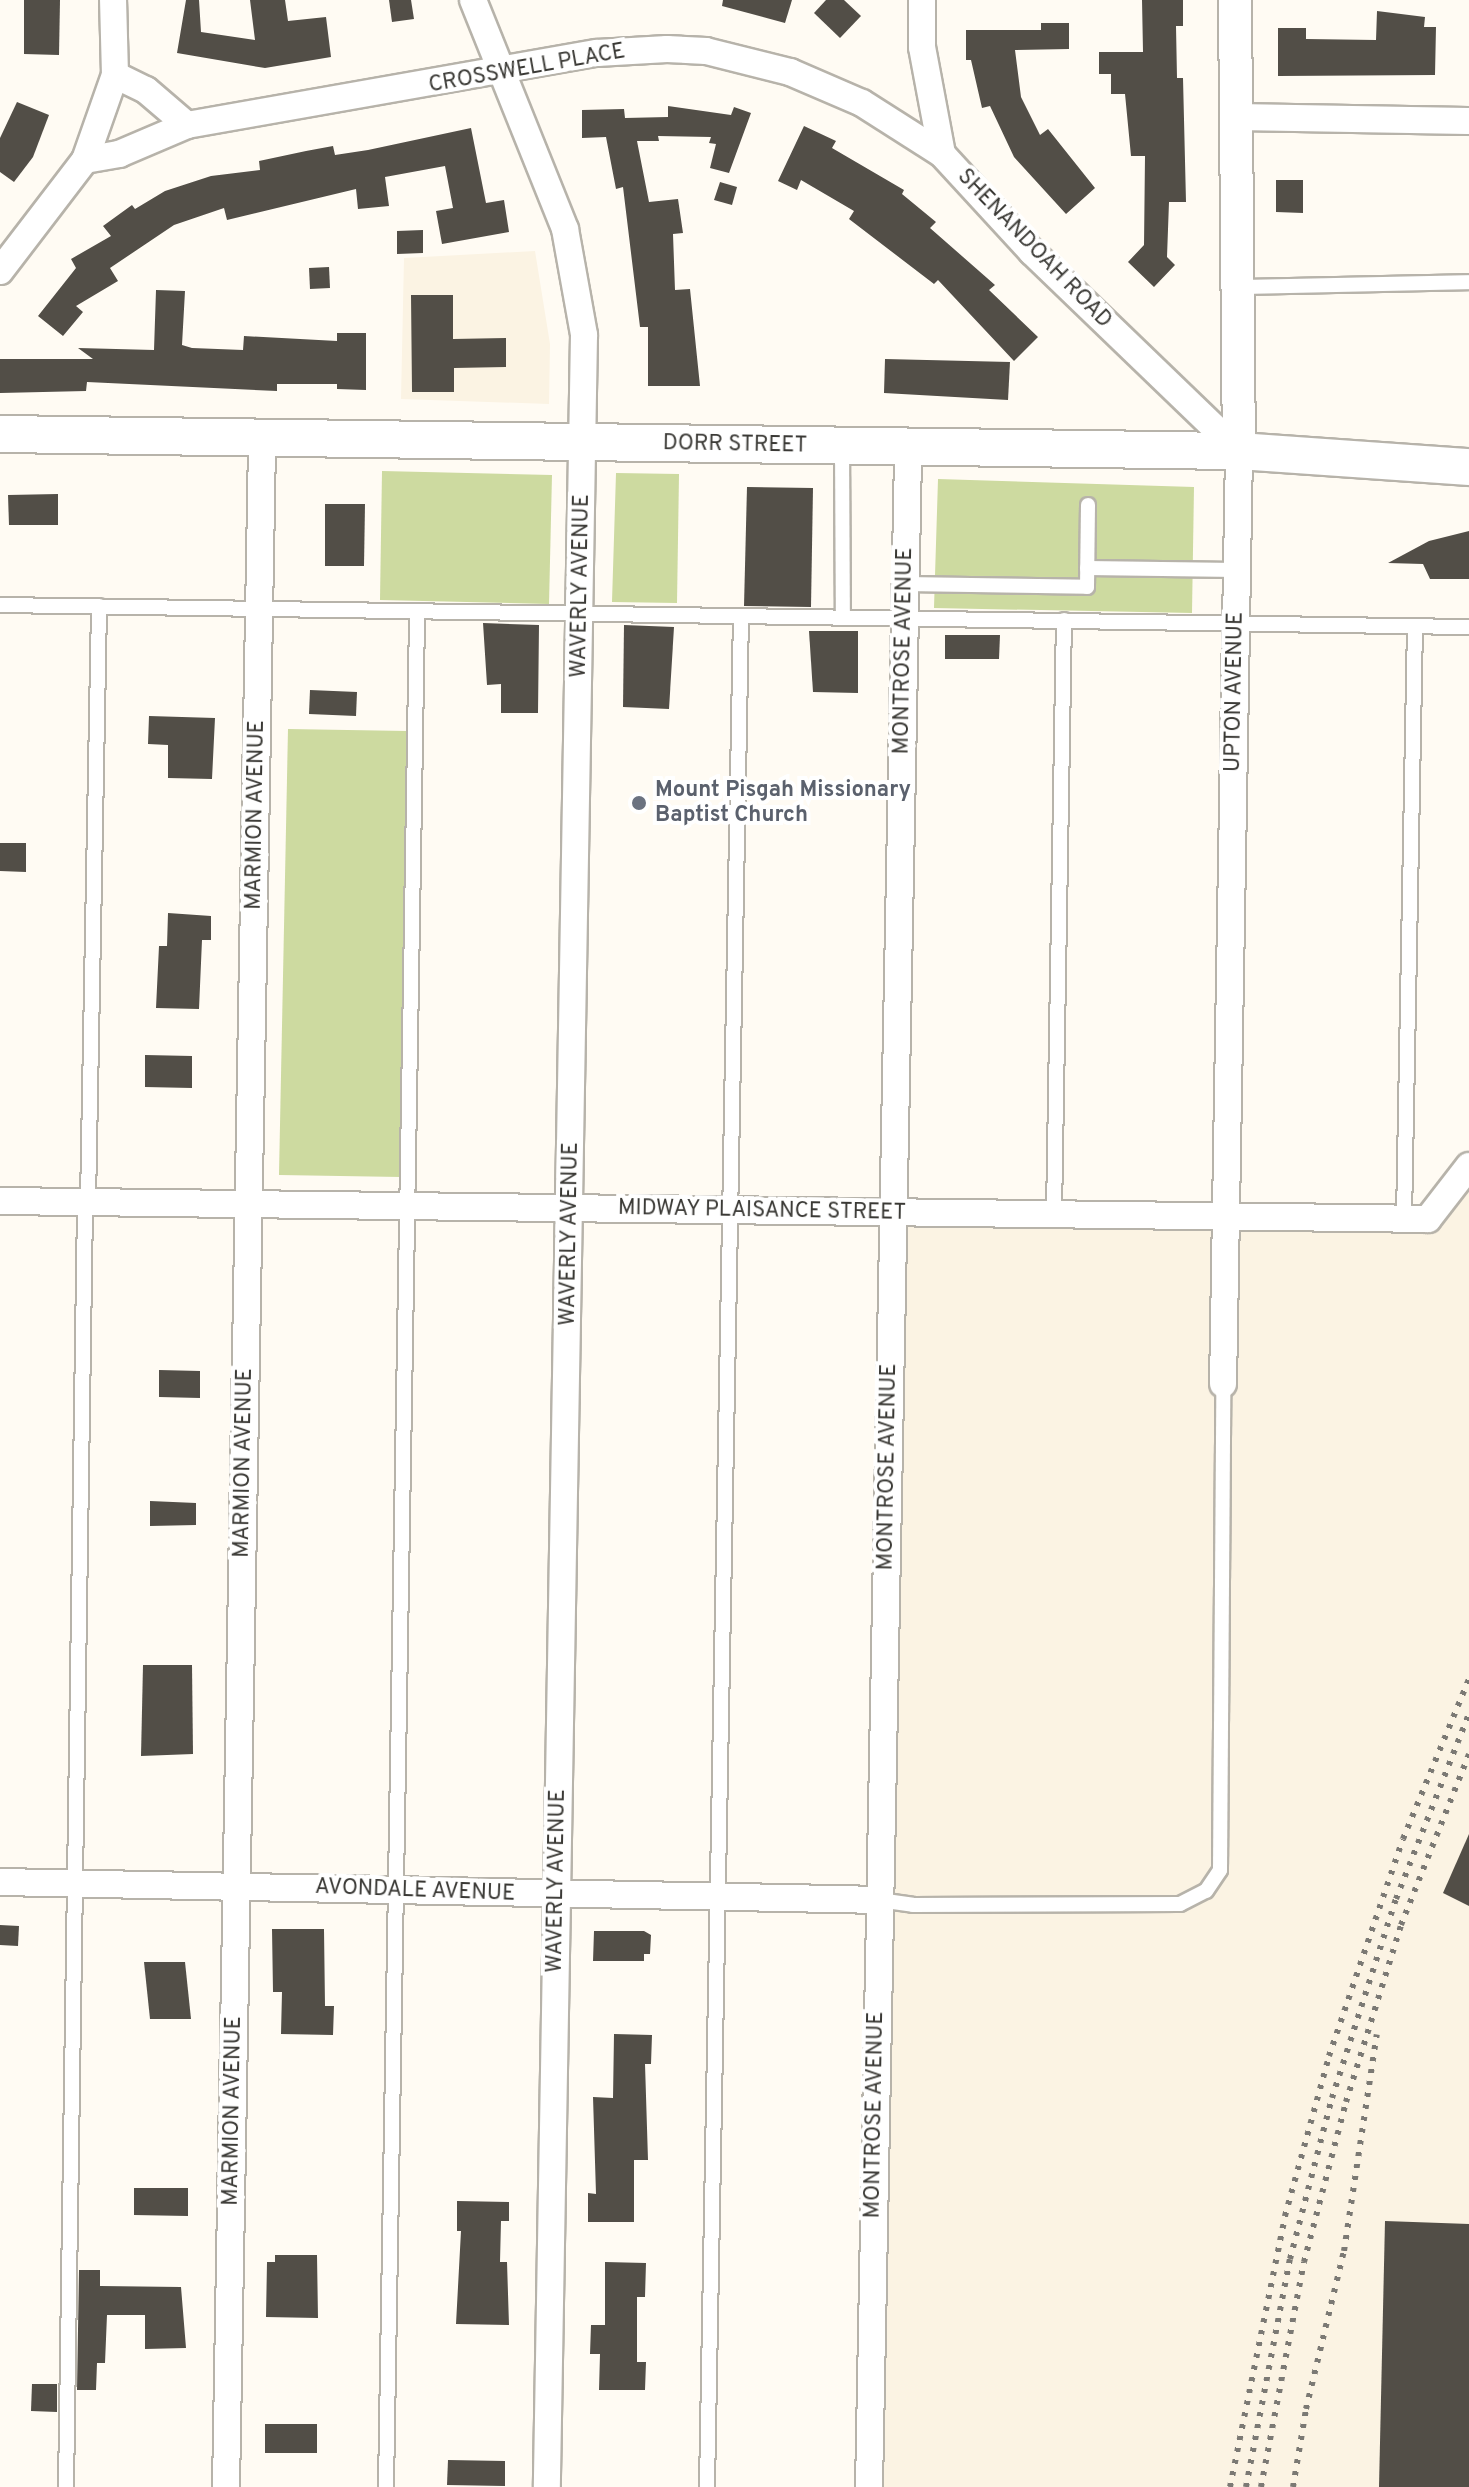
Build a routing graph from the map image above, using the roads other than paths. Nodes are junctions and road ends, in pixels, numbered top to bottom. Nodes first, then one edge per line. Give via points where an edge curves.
1 (113, 0) edge
2 (473, 0) edge
3 (922, 0) edge
4 (1235, 0) edge
5 (504, 73) junction
6 (115, 75) junction
7 (1236, 117) junction
8 (1469, 121) edge
9 (187, 125) junction
10 (942, 154) junction
11 (85, 160) junction
12 (0, 271) edge
13 (1469, 282) edge
14 (1238, 287) junction
15 (0, 434) edge
16 (262, 438) junction
17 (584, 443) junction
18 (842, 446) junction
19 (908, 447) junction
20 (1239, 451) junction
21 (1469, 467) edge
22 (1088, 505) dead end
23 (1087, 568) junction
24 (1237, 570) junction
25 (905, 584) junction
26 (0, 605) edge
27 (99, 606) junction
28 (259, 608) junction
29 (417, 611) junction
30 (581, 615) junction
31 (741, 616) junction
32 (843, 616) junction
33 (904, 617) junction
34 (1064, 620) junction
35 (1236, 623) junction
36 (1415, 626) junction
37 (1469, 627) edge
38 (1469, 1166) edge
39 (0, 1201) edge
40 (87, 1202) junction
41 (249, 1204) junction
42 (410, 1206) junction
43 (571, 1208) junction
44 (732, 1210) junction
45 (893, 1212) junction
46 (1054, 1214) junction
47 (1224, 1217) junction
48 (1416, 1219) junction
49 (1223, 1384) joint
50 (0, 1882) edge
51 (76, 1883) junction
52 (236, 1886) junction
53 (397, 1891) junction
54 (557, 1896) junction
55 (719, 1898) junction
56 (879, 1900) junction
57 (66, 2487) edge
58 (226, 2487) edge
59 (386, 2487) edge
60 (547, 2487) edge
61 (707, 2487) edge
62 (869, 2487) edge

1 - 6 street
2 - 5 street, WAVERLY AVENUE
3 - 10 street, SHENANDOAH ROAD via 922,47
4 - 7 street, UPTON AVENUE
5 - 9 street, CROSSWELL PLACE
5 - 10 street, CROSSWELL PLACE via 597,53 706,51 750,59 827,86
5 - 17 street, WAVERLY AVENUE via 565,229 575,270 584,335
6 - 9 street via 146,90
6 - 11 street
7 - 8 street
7 - 14 street, UPTON AVENUE
9 - 11 street, CROSSWELL PLACE via 119,154
10 - 20 street, SHENANDOAH ROAD via 1032,252
11 - 12 street
13 - 14 lane
14 - 20 street, UPTON AVENUE
15 - 16 main road, DORR STREET
16 - 17 main road, DORR STREET
16 - 28 street, MARMION AVENUE
17 - 18 main road, DORR STREET
17 - 30 street, WAVERLY AVENUE
18 - 19 main road, DORR STREET
18 - 32 lane
19 - 20 main road, DORR STREET
19 - 25 street, MONTROSE AVENUE
20 - 21 main road, DORR STREET
20 - 24 street, UPTON AVENUE
22 - 23 lane
23 - 24 lane
23 - 25 lane via 1087,587
24 - 35 street, UPTON AVENUE
25 - 33 street, MONTROSE AVENUE
26 - 27 lane
27 - 28 lane
27 - 40 lane
28 - 29 lane
28 - 41 street, MARMION AVENUE
29 - 30 lane
29 - 42 lane
30 - 31 lane
30 - 43 street, WAVERLY AVENUE
31 - 32 lane
31 - 44 lane
32 - 33 lane
33 - 34 lane
33 - 45 street, MONTROSE AVENUE
34 - 35 lane
34 - 46 lane
35 - 36 lane
35 - 47 street, UPTON AVENUE
36 - 37 lane
36 - 48 lane
38 - 48 street
39 - 40 street, MIDWAY PLAISANCE STREET
40 - 41 street, MIDWAY PLAISANCE STREET
40 - 51 lane
41 - 42 street, MIDWAY PLAISANCE STREET
41 - 52 street, MARMION AVENUE
42 - 43 street, MIDWAY PLAISANCE STREET
42 - 53 lane
43 - 44 street, MIDWAY PLAISANCE STREET
43 - 54 street, WAVERLY AVENUE
44 - 45 street, MIDWAY PLAISANCE STREET
44 - 55 lane
45 - 46 street, MIDWAY PLAISANCE STREET
45 - 56 street, MONTROSE AVENUE
46 - 47 street, MIDWAY PLAISANCE STREET
47 - 48 street, MIDWAY PLAISANCE STREET
47 - 49 street, UPTON AVENUE
49 - 56 lane via 1220,1870 1206,1891 1180,1904 913,1905
50 - 51 street, AVONDALE AVENUE
51 - 52 street, AVONDALE AVENUE
51 - 57 lane
52 - 53 street, AVONDALE AVENUE
52 - 58 street, MARMION AVENUE
53 - 54 street, AVONDALE AVENUE
53 - 59 lane
54 - 55 street, AVONDALE AVENUE
54 - 60 street, WAVERLY AVENUE
55 - 56 street, AVONDALE AVENUE
55 - 61 lane
56 - 62 street, MONTROSE AVENUE

